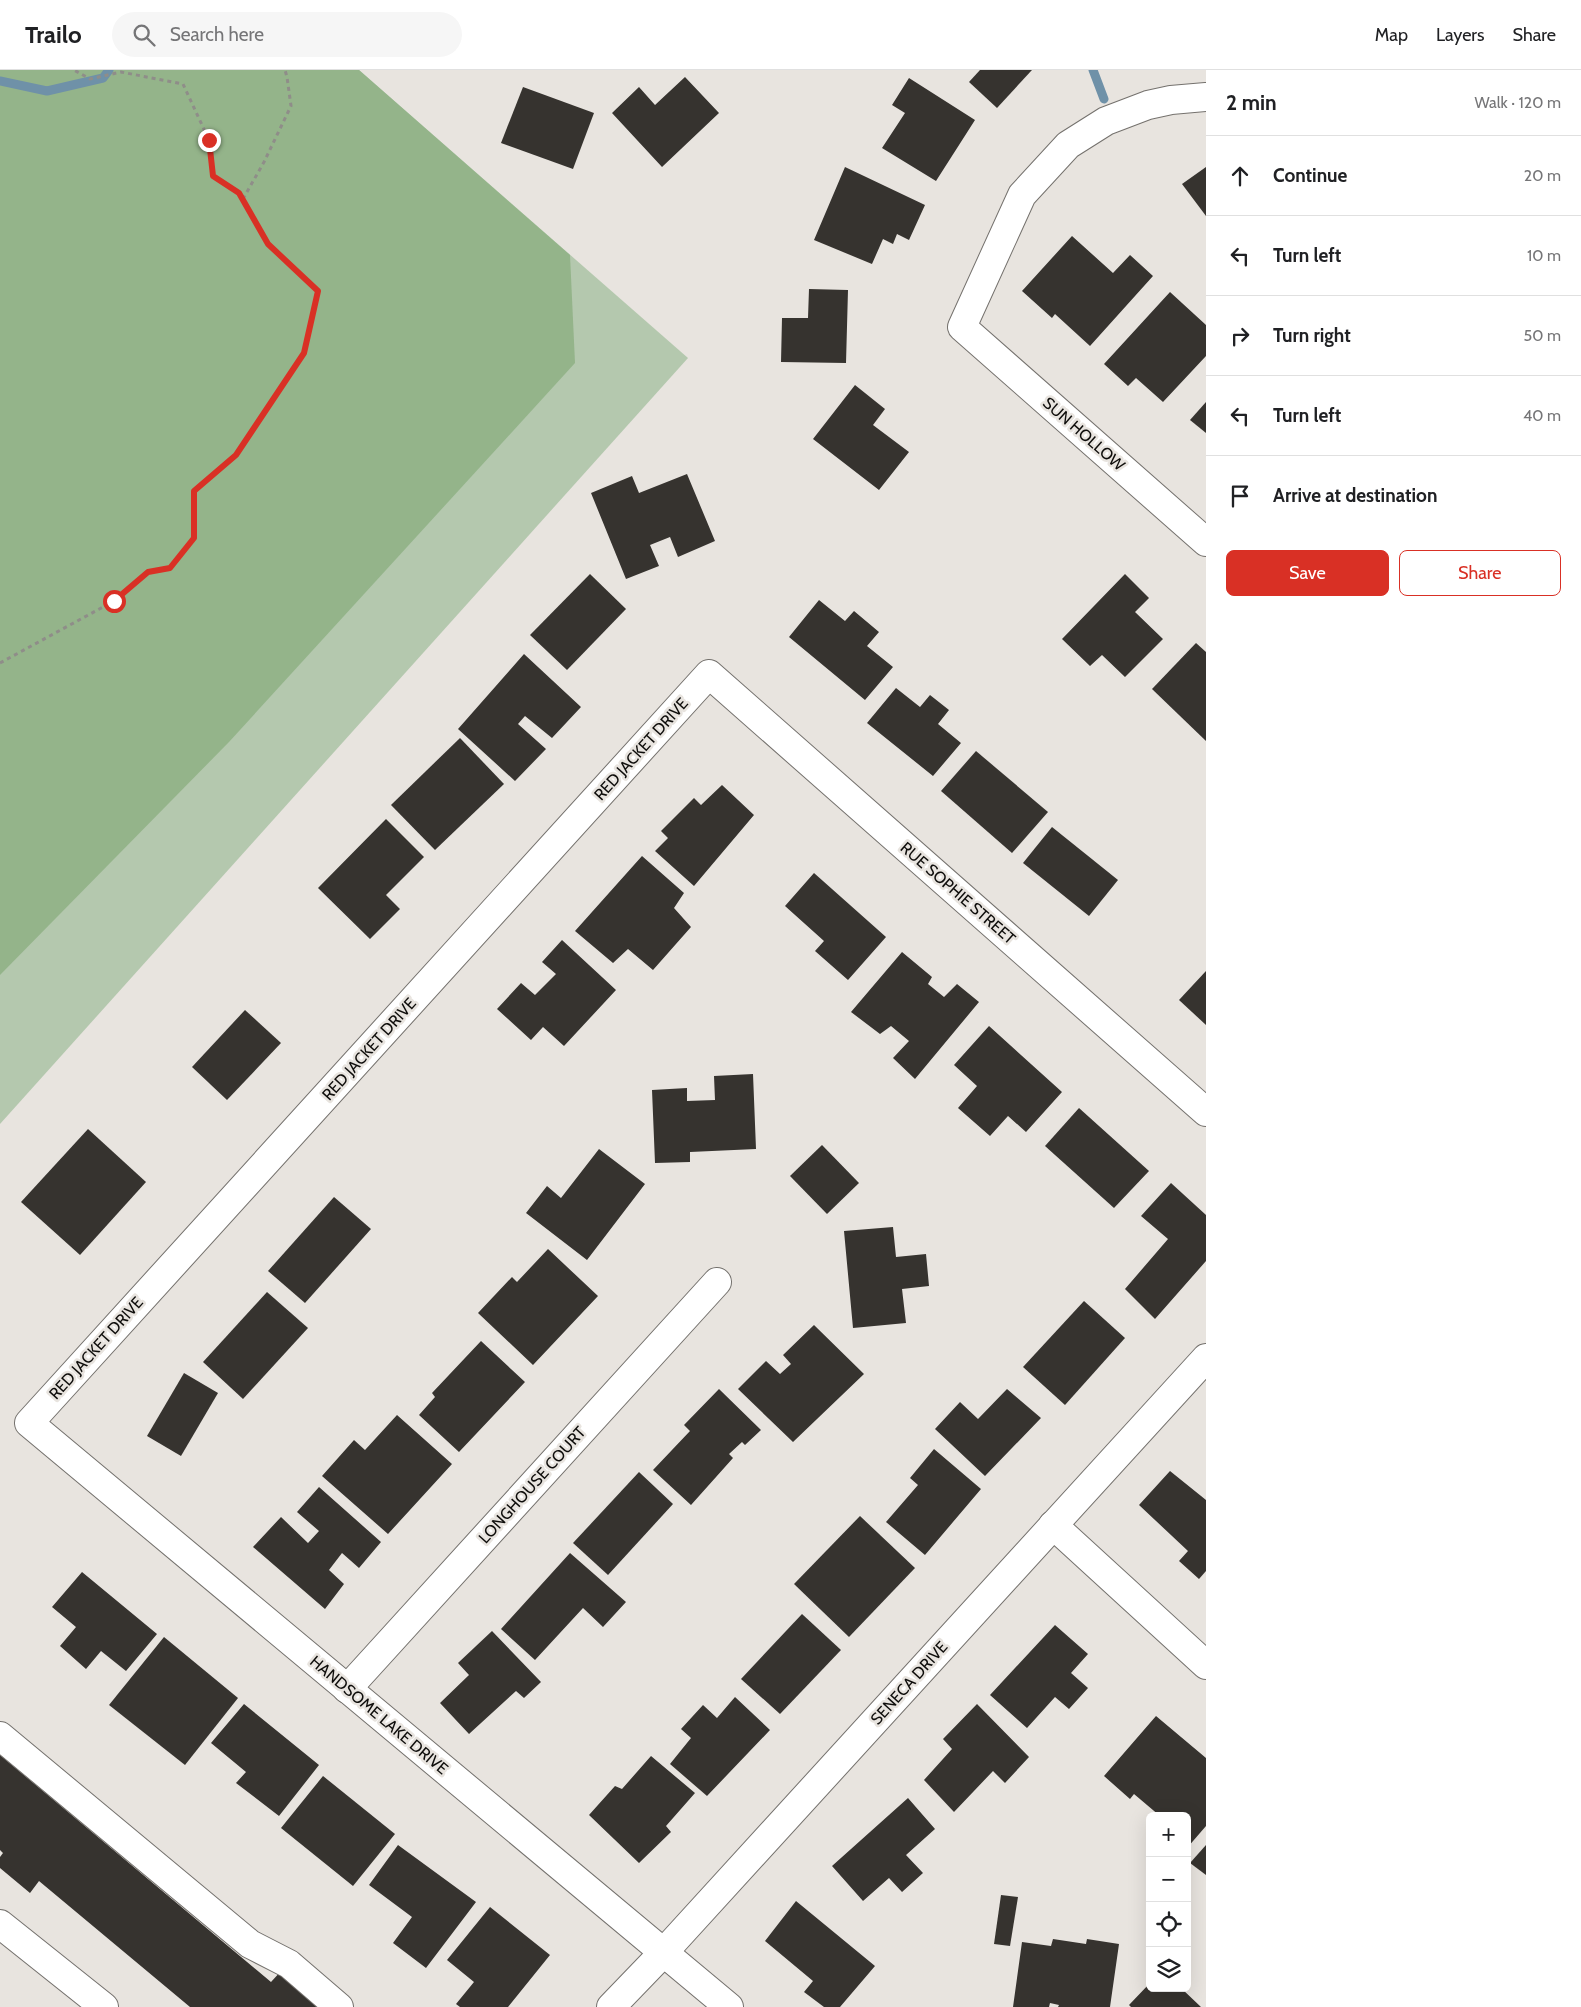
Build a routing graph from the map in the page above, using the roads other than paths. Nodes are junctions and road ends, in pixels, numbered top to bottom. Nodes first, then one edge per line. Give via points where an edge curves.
1 (1206, 97) edge
2 (1206, 542) edge
3 (709, 674) joint
4 (1206, 1112) edge
5 (717, 1282) dead end
6 (1206, 1358) edge
7 (29, 1423) joint
8 (1053, 1525) junction
9 (1206, 1665) edge
10 (347, 1689) junction
11 (0, 1736) edge
12 (0, 1924) edge
13 (663, 1953) junction
14 (104, 2007) edge
15 (339, 2007) edge
16 (611, 2007) edge
17 (729, 2007) edge

1 - 2 street, SUN HOLLOW via 1148,105 1106,121 1068,145 1022,195 962,326
3 - 4 street, RUE SOPHIE STREET
3 - 7 street, RED JACKET DRIVE
5 - 10 street, LONGHOUSE COURT
6 - 8 street, SENECA DRIVE
7 - 10 street, HANDSOME LAKE DRIVE
8 - 9 street
8 - 13 street, SENECA DRIVE
10 - 13 street, HANDSOME LAKE DRIVE
11 - 15 street via 250,1944 289,1964
12 - 14 street
13 - 16 street, SENECA DRIVE
13 - 17 street, HANDSOME LAKE DRIVE

